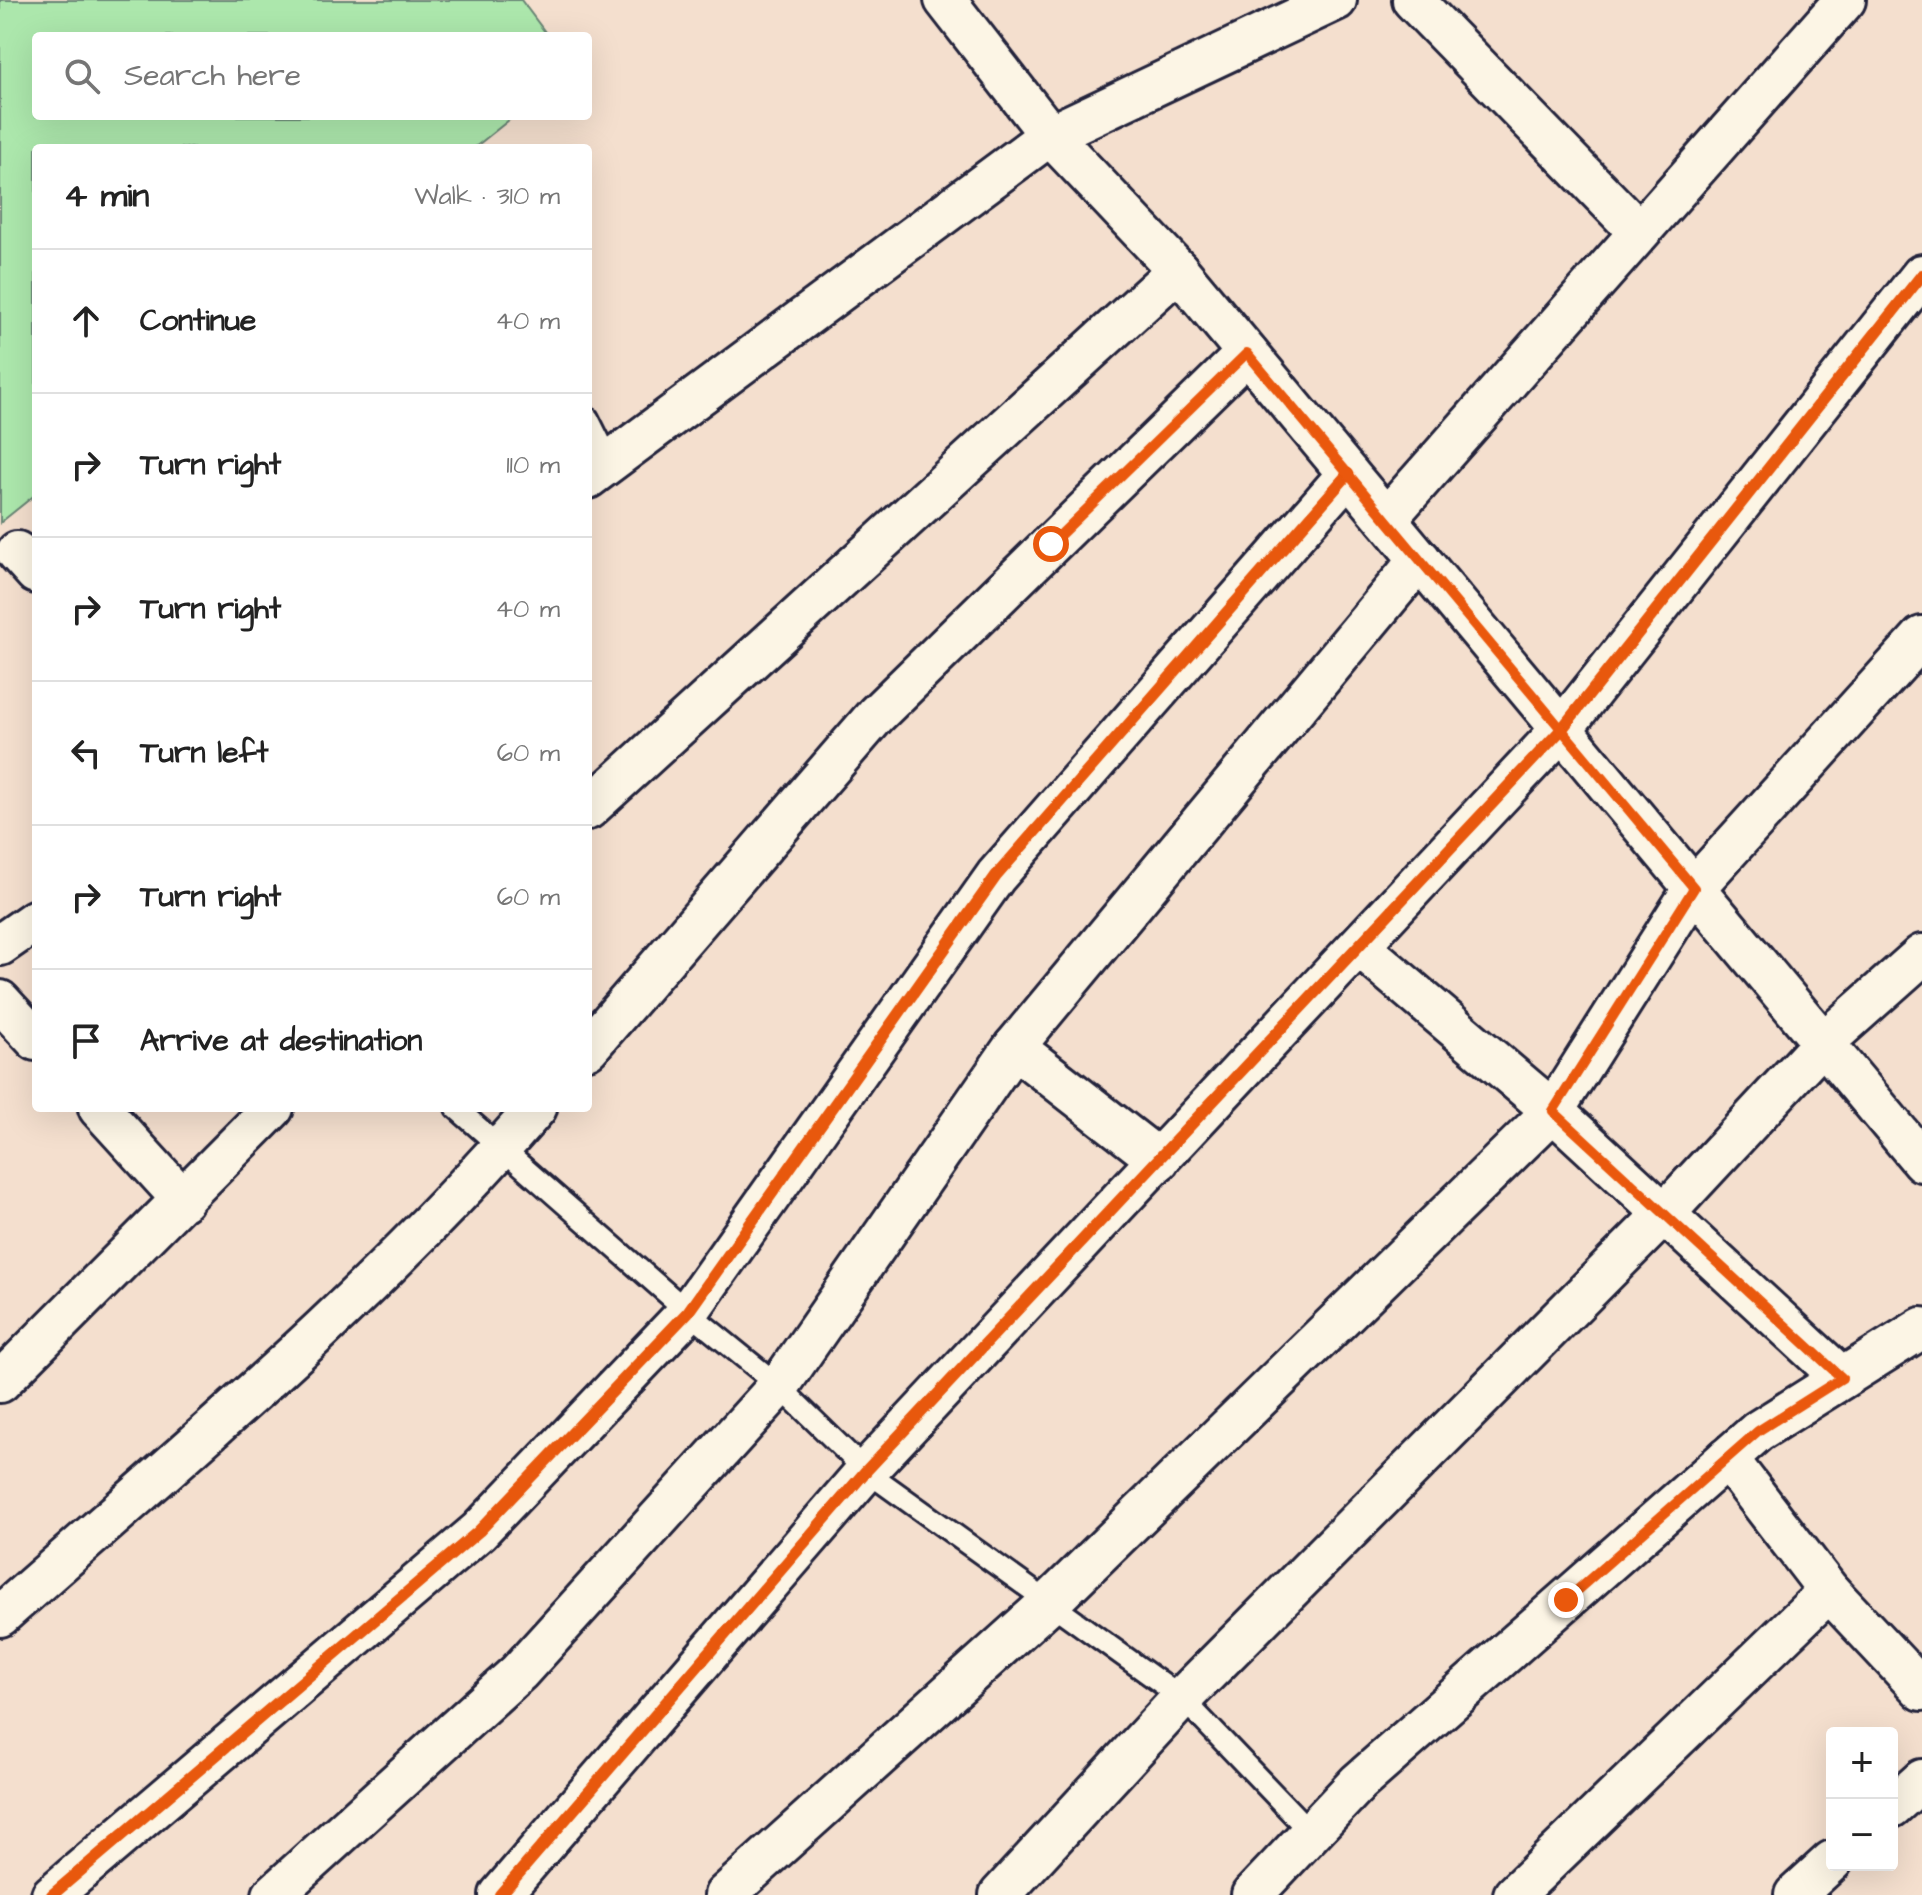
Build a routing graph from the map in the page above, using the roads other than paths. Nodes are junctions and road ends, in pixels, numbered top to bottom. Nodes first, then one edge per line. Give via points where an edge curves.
1 (945, 0) edge
2 (1336, 0) edge
3 (1413, 0) edge
4 (1845, 0) edge
5 (1050, 135) junction
6 (1639, 232) junction
7 (1178, 270) junction
8 (1922, 275) edge
9 (1247, 353) junction
10 (592, 438) edge
11 (598, 469) edge
12 (1348, 474) junction
13 (1386, 519) junction
14 (1420, 559) junction
15 (1922, 637) edge
16 (1561, 730) junction
17 (592, 805) edge
18 (1694, 888) junction
19 (32, 923) edge
20 (0, 945) edge
21 (1360, 947) junction
22 (1922, 955) edge
23 (0, 1001) edge
24 (32, 1036) edge
25 (592, 1043) edge
26 (1823, 1043) junction
27 (1014, 1047) junction
28 (1553, 1111) junction
29 (103, 1112) edge
30 (269, 1112) edge
31 (461, 1112) edge
32 (533, 1112) edge
33 (502, 1148) junction
34 (1159, 1160) junction
35 (1922, 1161) edge
36 (183, 1200) junction
37 (1664, 1214) junction
38 (688, 1312) junction
39 (1922, 1328) edge
40 (1842, 1378) junction
41 (0, 1382) edge
42 (779, 1386) junction
43 (1727, 1458) junction
44 (866, 1471) junction
45 (1829, 1591) junction
46 (1048, 1604) junction
47 (0, 1616) edge
48 (1922, 1690) edge
49 (1182, 1698) junction
50 (1922, 1780) edge
51 (1898, 1802) edge
52 (1311, 1833) junction
53 (1826, 1867) edge
54 (52, 1895) edge
55 (273, 1895) edge
56 (500, 1895) edge
57 (725, 1895) edge
58 (1000, 1895) edge
59 (1252, 1895) edge
60 (1514, 1895) edge
61 (1795, 1895) edge

1 - 5 street
2 - 5 street
3 - 6 street
4 - 6 street
5 - 7 street
5 - 11 street
6 - 13 street
7 - 9 street
7 - 17 street
8 - 16 street
9 - 12 street
9 - 25 street via 876,715
10 - 11 lane
12 - 13 street
12 - 38 street via 996,876
13 - 14 street
14 - 16 street
14 - 27 street
15 - 18 street
16 - 18 street
16 - 21 street
18 - 26 street
18 - 28 street
19 - 20 street
21 - 28 street
21 - 34 street
22 - 26 street
23 - 24 street
26 - 35 street
26 - 37 street
27 - 34 street
27 - 42 street
28 - 37 street
28 - 46 street
29 - 36 street
30 - 36 street
31 - 33 lane
32 - 33 street
33 - 38 lane
33 - 47 street via 317,1336
34 - 44 street
36 - 41 street
37 - 40 street
37 - 49 street
38 - 42 lane
38 - 54 street via 479,1531
39 - 40 street
40 - 43 street via 1758,1431
42 - 44 lane
42 - 55 street via 519,1672
43 - 45 street
43 - 52 street via 1358,1783
44 - 46 lane
44 - 56 street
45 - 48 street
45 - 60 street
46 - 49 lane
46 - 57 street
49 - 52 lane
49 - 58 street
50 - 51 street
52 - 59 street
53 - 61 street

